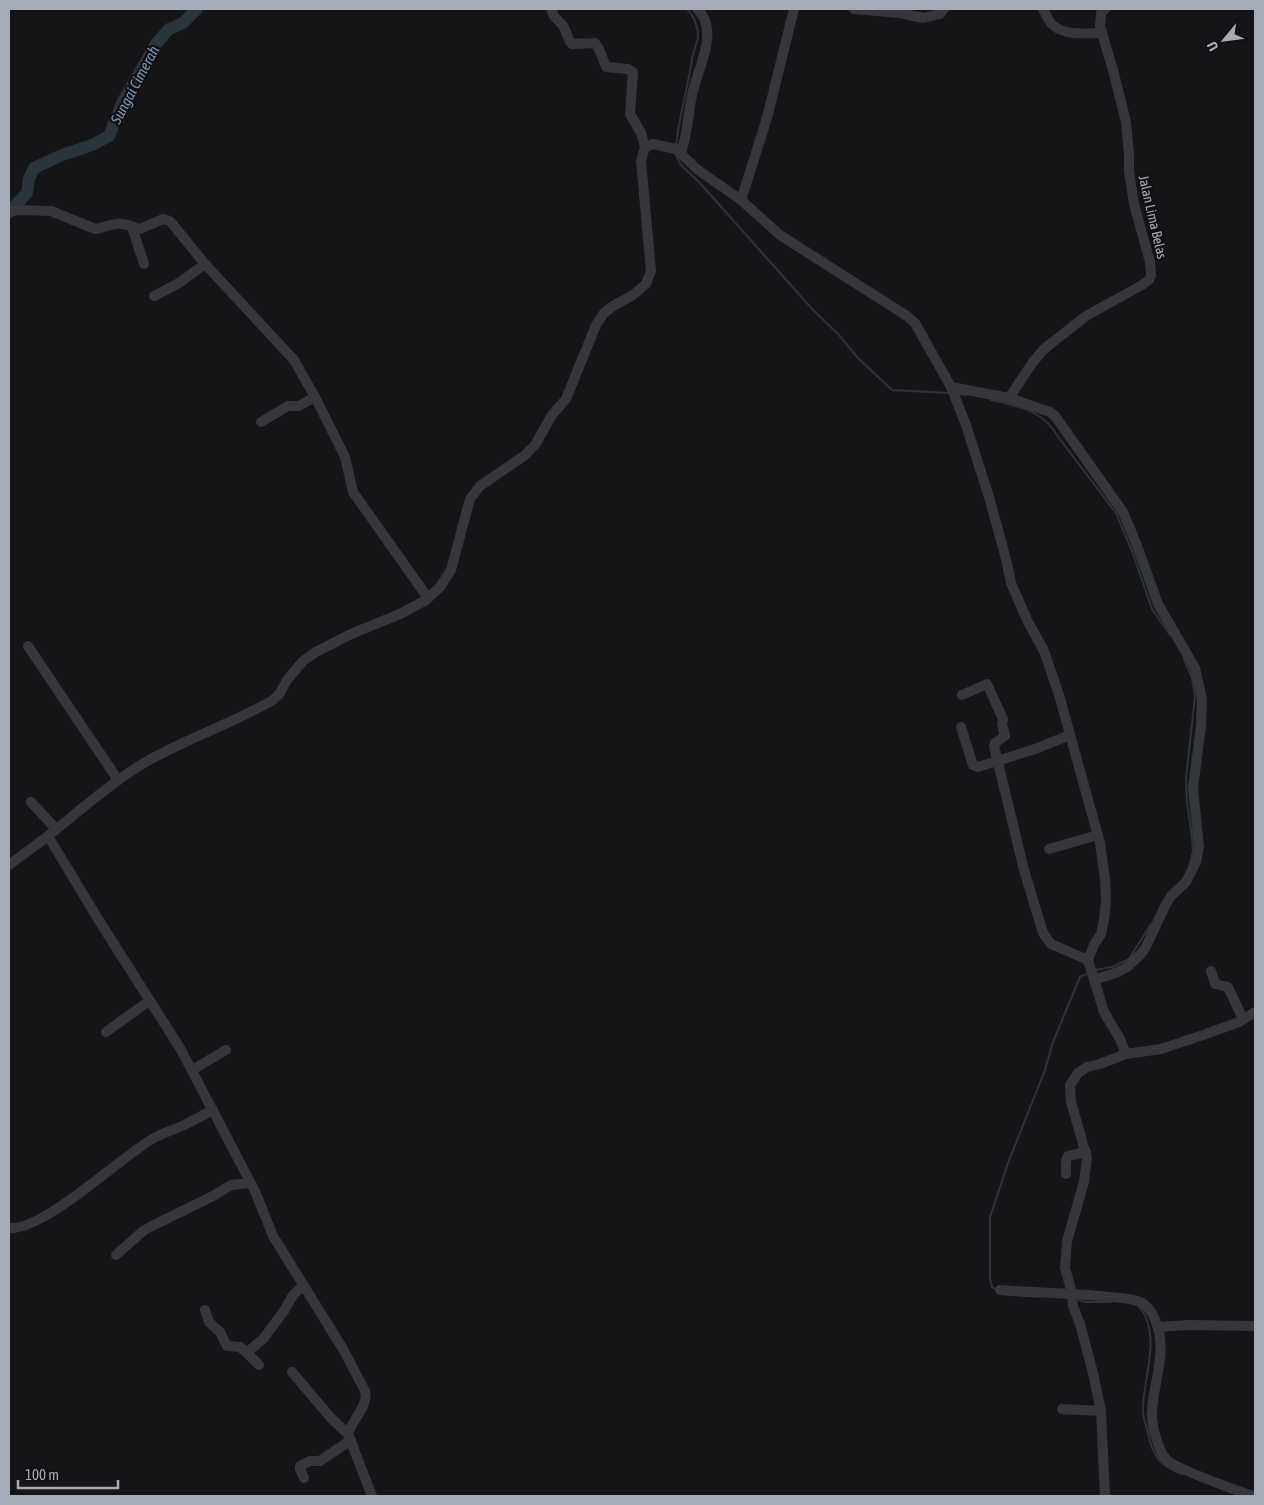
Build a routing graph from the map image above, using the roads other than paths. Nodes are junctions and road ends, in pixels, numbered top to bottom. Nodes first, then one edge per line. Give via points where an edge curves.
1 (552, 9) edge
2 (697, 9) edge
3 (794, 9) edge
4 (854, 9) edge
5 (944, 9) edge
6 (1043, 9) edge
7 (1105, 9) edge
8 (1102, 33) junction
9 (645, 147) junction
10 (676, 150) junction
11 (741, 200) junction
12 (13, 211) edge
13 (132, 226) junction
14 (144, 264) dead end
15 (205, 264) junction
16 (154, 296) dead end
17 (951, 389) junction
18 (315, 397) junction
19 (1009, 398) junction
20 (260, 422) dead end
21 (428, 598) junction
22 (28, 646) dead end
23 (962, 695) dead end
24 (961, 727) dead end
25 (1070, 735) junction
26 (997, 761) junction
27 (118, 780) junction
28 (32, 802) dead end
29 (52, 832) junction
30 (1098, 835) junction
31 (1049, 849) dead end
32 (9, 865) edge
33 (1088, 961) junction
34 (1211, 971) dead end
35 (1093, 979) junction
36 (149, 1001) junction
37 (1255, 1012) edge
38 (1243, 1019) junction
39 (106, 1032) dead end
40 (226, 1050) dead end
41 (1126, 1054) junction
42 (192, 1070) junction
43 (213, 1110) junction
44 (1086, 1152) junction
45 (1066, 1174) dead end
46 (250, 1182) junction
47 (9, 1228) edge
48 (116, 1255) dead end
49 (303, 1286) junction
50 (1000, 1290) dead end
51 (1072, 1299) junction
52 (205, 1310) dead end
53 (1255, 1326) edge
54 (1158, 1327) junction
55 (245, 1351) junction
56 (259, 1365) dead end
57 (292, 1372) dead end
58 (1062, 1409) dead end
59 (1101, 1411) junction
60 (349, 1437) junction
61 (304, 1478) dead end
62 (372, 1496) edge
63 (1105, 1496) edge
64 (1252, 1496) edge

1 - 9 street via 572,44 595,43 604,66 633,72 630,114
2 - 10 street via 703,14 707,39 691,99 686,137
3 - 11 street via 767,118
4 - 5 street via 923,18 940,14
6 - 8 street via 1055,28 1071,33
7 - 8 street, Jalan Lima Belas via 1101,13
8 - 19 street, Jalan Lima Belas via 1126,122 1135,210 1151,275 1142,285 1098,309 1044,349
9 - 10 street via 653,144
9 - 21 street via 641,161 651,271 646,284 604,313 566,399 552,415 535,445 480,486 470,498 451,570
10 - 11 street
11 - 17 street via 780,235 915,323
12 - 13 street via 51,211 95,229 117,224
13 - 14 street
13 - 15 street via 140,229 163,220 170,221
15 - 16 street
15 - 18 street via 294,360
17 - 19 street
17 - 25 street via 977,457 1011,583 1044,651
18 - 20 street via 299,406 288,406
18 - 21 street via 345,457 350,487
19 - 35 street via 1055,416 1123,512 1158,604 1196,668 1202,699 1193,788 1199,847 1196,862 1186,882 1171,896 1140,955 1118,972
21 - 27 street via 316,652 303,661 273,700 188,740
22 - 27 street
23 - 26 street via 988,685 1003,719 1005,734 994,744
24 - 26 street via 975,767
25 - 26 street
25 - 30 street
26 - 33 street via 1043,933 1051,944
27 - 29 street
28 - 29 street
29 - 32 street
29 - 36 street
30 - 31 street
30 - 33 street via 1106,879 1106,900 1101,934
33 - 35 street
34 - 38 street via 1215,984 1230,990
35 - 41 street via 1104,1012
36 - 39 street
36 - 42 street
37 - 38 street
38 - 41 street via 1161,1049
40 - 42 street
41 - 44 street via 1087,1067 1070,1085 1071,1102
42 - 43 street
43 - 46 street
43 - 47 street via 154,1138 52,1212 19,1229
44 - 45 street via 1068,1156
44 - 51 street via 1084,1182 1064,1261
46 - 48 street via 231,1185 152,1226
46 - 49 street via 273,1236
49 - 55 street via 263,1339
49 - 60 street via 343,1349 366,1396
50 - 51 street
51 - 54 street via 1129,1299 1142,1303
51 - 59 street
52 - 55 street via 209,1322 220,1332 227,1346
53 - 54 street
54 - 64 street via 1161,1344 1152,1415 1163,1456 1175,1466
55 - 56 street
57 - 60 street
58 - 59 street
59 - 63 street
60 - 61 street via 320,1461 300,1466
60 - 62 street

